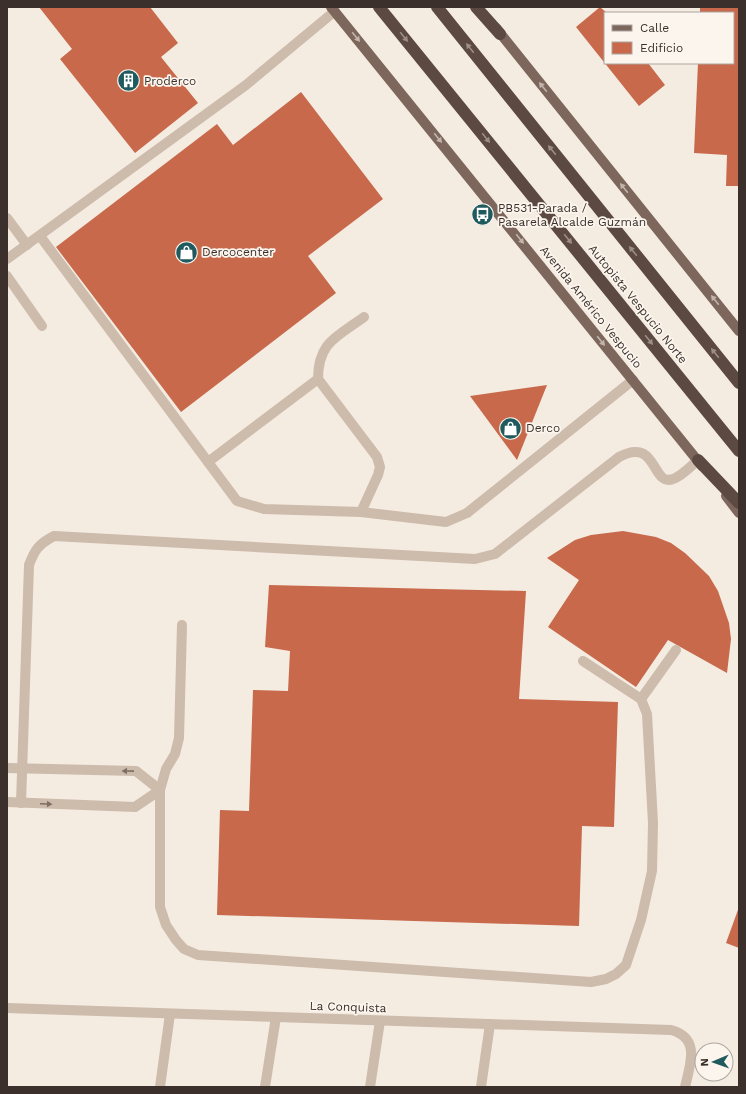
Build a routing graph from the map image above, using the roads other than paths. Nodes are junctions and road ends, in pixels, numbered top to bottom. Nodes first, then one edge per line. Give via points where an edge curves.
1 (379, 7) edge
2 (437, 7) edge
3 (476, 7) edge
4 (481, 7) edge
5 (333, 9) edge
6 (500, 34) junction
7 (7, 218) edge
8 (40, 236) junction
9 (27, 245) junction
10 (7, 259) edge
11 (7, 276) edge
12 (364, 317) dead end
13 (42, 326) dead end
14 (739, 331) edge
15 (318, 379) junction
16 (633, 380) junction
17 (739, 383) edge
18 (739, 451) edge
19 (698, 460) junction
20 (208, 462) junction
21 (739, 503) edge
22 (361, 512) junction
23 (739, 513) edge
24 (182, 625) dead end
25 (676, 650) dead end
26 (583, 660) dead end
27 (641, 700) junction
28 (7, 768) edge
29 (23, 769) junction
30 (160, 790) junction
31 (7, 802) edge
32 (21, 802) junction
33 (7, 1008) edge
34 (170, 1014) junction
35 (276, 1017) junction
36 (380, 1021) junction
37 (490, 1024) junction
38 (160, 1087) edge
39 (265, 1087) edge
40 (370, 1087) edge
41 (481, 1087) edge
42 (685, 1087) edge

1 -> 18 highway, Autopista Vespucio Norte
17 -> 2 highway
3 - 6 highway
4 - 6 main road
5 - 8 street via 246,85
5 -> 16 main road, Avenida Américo Vespucio
14 -> 6 main road
7 - 9 street
8 - 9 street
8 - 20 street
9 - 10 street
11 - 13 street
12 - 15 street via 326,345 320,357
15 - 20 street
15 - 22 street via 377,457 380,467 378,475
16 - 19 main road, Avenida Américo Vespucio
16 - 22 street via 467,513 446,522
19 - 21 highway
19 - 23 main road, Avenida Américo Vespucio
19 - 29 street via 673,479 668,479 661,476 644,453 629,451 495,554 475,559 54,536 42,542 34,552 29,565
20 - 22 street via 236,501 264,509
24 - 30 street via 179,738
25 - 27 street
26 - 27 street
27 - 30 street via 647,714 653,823 652,871 641,920 626,965 606,979 591,982 205,956 184,949 166,925 160,907
28 - 29 street
30 -> 29 street via 136,771
29 - 32 street
32 -> 30 street via 135,807
31 - 32 street
33 - 34 street, La Conquista
34 - 35 street, La Conquista
34 - 38 street
35 - 36 street, La Conquista
35 - 39 street
36 - 37 street, La Conquista
36 - 40 street
37 - 41 street
37 - 42 street, La Conquista via 671,1030 686,1039 691,1052

